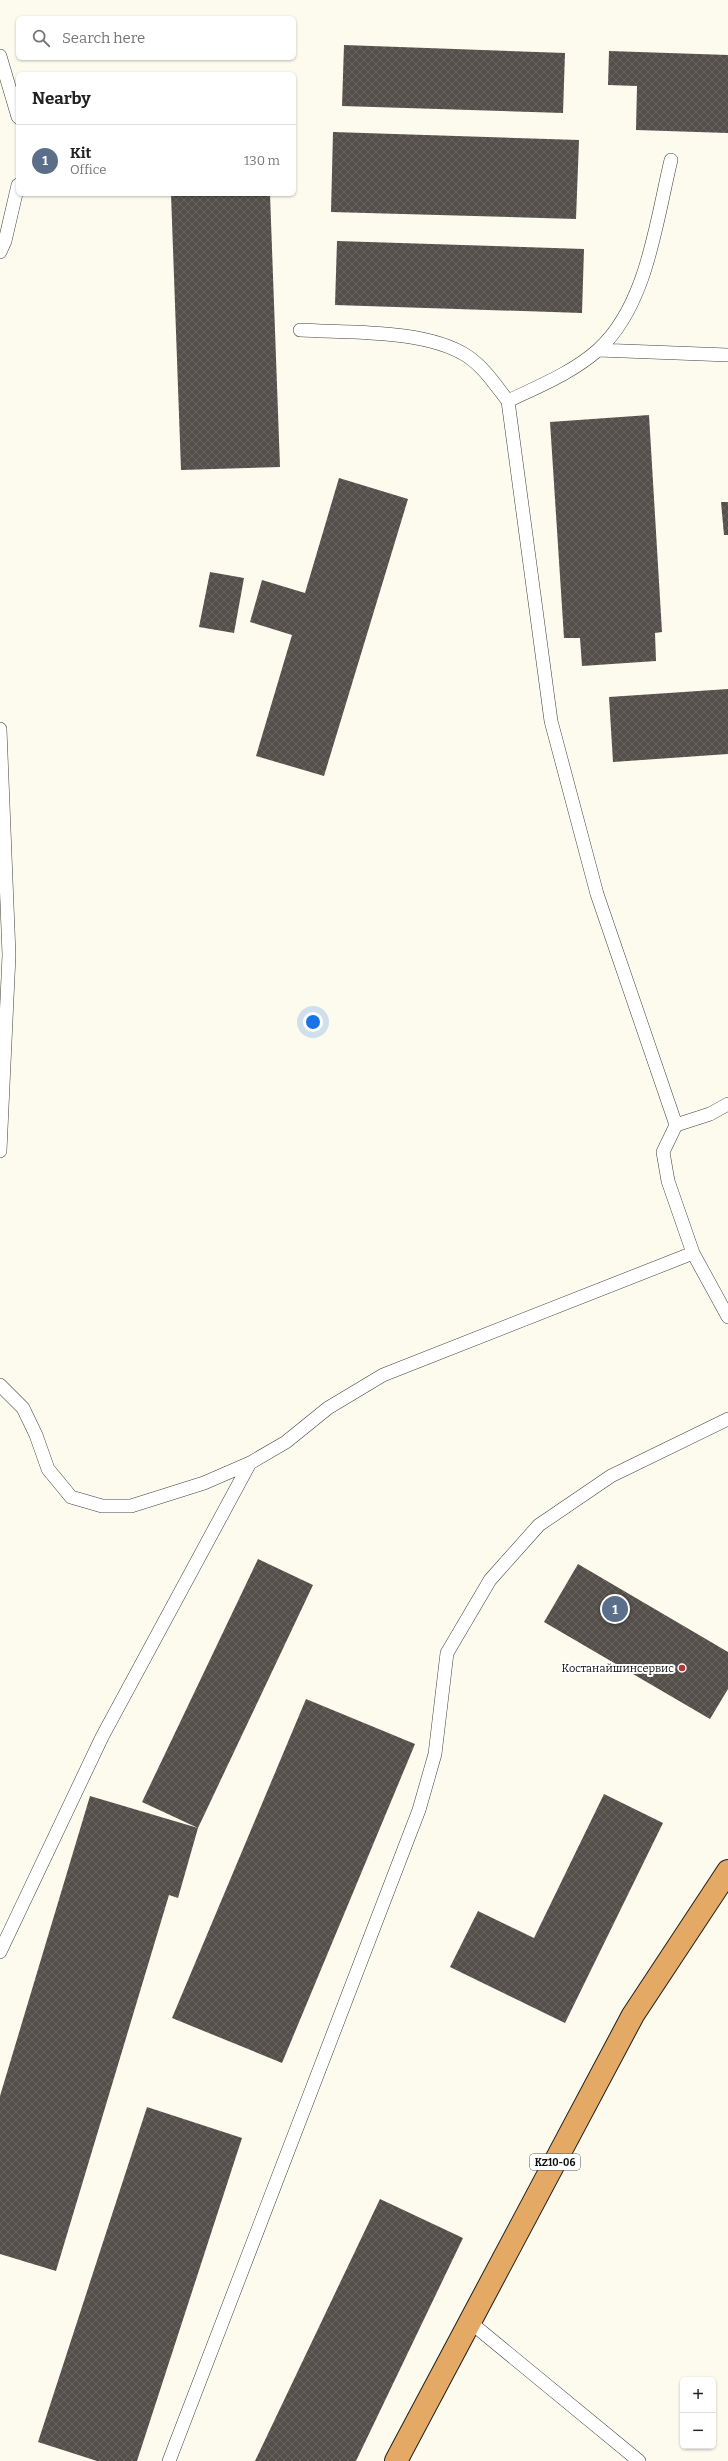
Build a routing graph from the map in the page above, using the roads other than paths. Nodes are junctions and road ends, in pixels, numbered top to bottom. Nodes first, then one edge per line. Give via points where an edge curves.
1 (0, 56) edge
2 (16, 110) edge
3 (671, 160) dead end
4 (16, 194) edge
5 (0, 252) edge
6 (300, 330) dead end
7 (598, 350) junction
8 (728, 355) edge
9 (508, 401) junction
10 (0, 729) edge
11 (728, 1104) edge
12 (676, 1125) junction
13 (0, 1151) edge
14 (693, 1253) junction
15 (728, 1317) edge
16 (0, 1385) edge
17 (728, 1420) edge
18 (250, 1464) junction
19 (728, 1871) edge
20 (0, 1952) edge
21 (470, 2322) junction
22 (169, 2461) edge
23 (396, 2461) edge
24 (640, 2461) edge

1 - 2 lane
3 - 7 lane via 644,272 627,316
4 - 5 lane
6 - 9 lane via 412,337 441,343 468,356
7 - 8 lane
7 - 9 lane via 566,373
9 - 12 lane via 551,721 597,894
10 - 13 lane via 9,955
11 - 12 lane via 710,1114
12 - 14 lane via 663,1152 668,1181
14 - 15 lane
14 - 18 lane via 383,1375 328,1408 286,1442
16 - 18 lane via 23,1408 48,1469 71,1497 102,1506 131,1506 204,1483
17 - 22 lane via 611,1476 540,1524 490,1580 447,1653 435,1754 419,1810
18 - 20 lane via 102,1737
19 - 21 highway, KZ10-06 via 633,2015
21 - 23 highway, KZ10-06
21 - 24 lane

